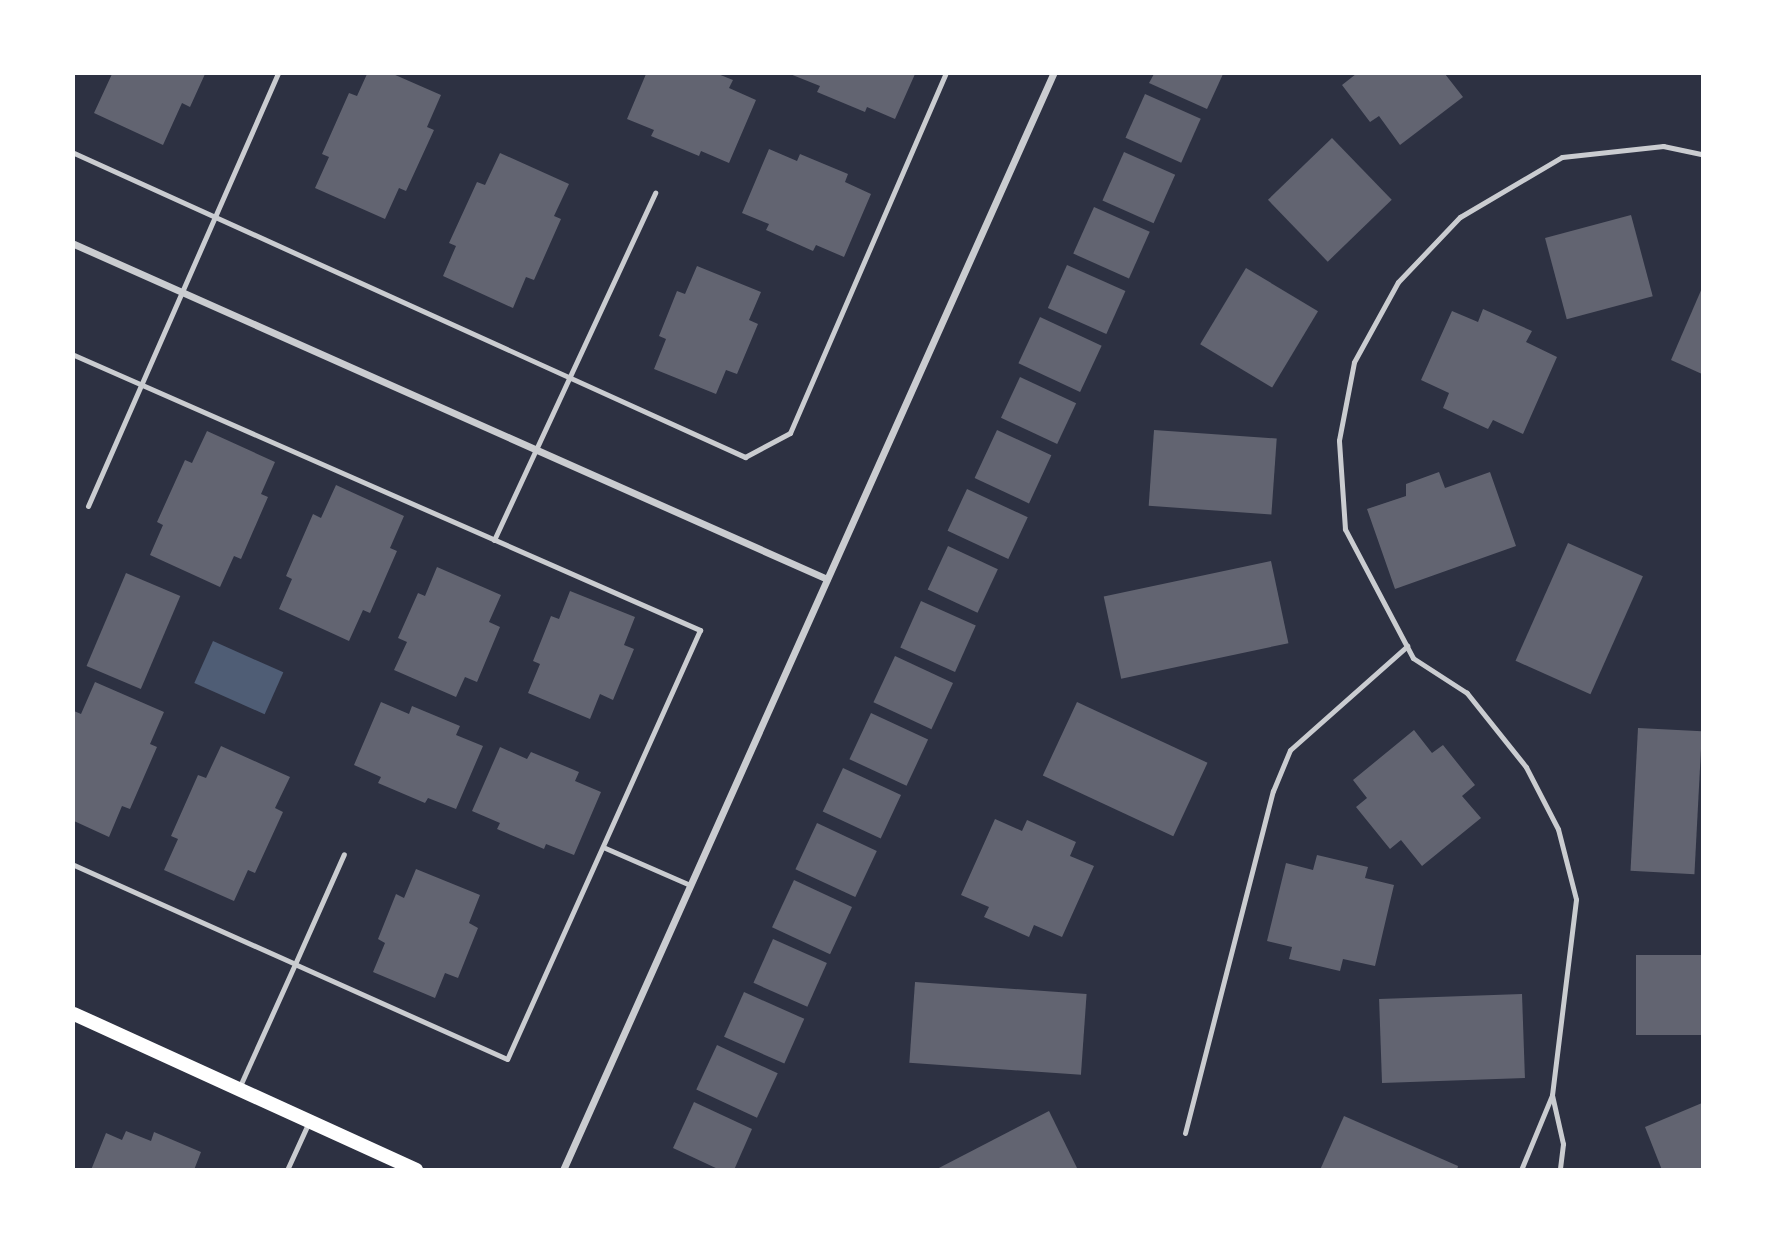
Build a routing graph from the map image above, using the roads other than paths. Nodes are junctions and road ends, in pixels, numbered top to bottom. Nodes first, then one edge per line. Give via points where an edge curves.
1 (278, 74) edge
2 (945, 74) edge
3 (1053, 74) edge
4 (74, 153) edge
5 (1703, 154) edge
6 (655, 192) dead end
7 (215, 218) junction
8 (74, 244) edge
9 (182, 293) junction
10 (74, 355) edge
11 (568, 378) junction
12 (142, 385) junction
13 (534, 449) junction
14 (88, 506) dead end
15 (494, 540) junction
16 (827, 579) junction
17 (1407, 646) junction
18 (603, 847) junction
19 (344, 854) dead end
20 (74, 865) edge
21 (690, 885) junction
22 (295, 964) junction
23 (74, 1014) edge
24 (239, 1088) junction
25 (1552, 1096) junction
26 (309, 1121) junction
27 (1185, 1133) dead end
28 (288, 1170) edge
29 (416, 1170) edge
30 (563, 1170) edge
31 (1521, 1170) edge
32 (1560, 1170) edge

1 - 7 lane
2 - 11 lane via 790,433 745,457
3 - 16 street
4 - 7 lane
5 - 17 lane via 1663,146 1562,157 1460,217 1398,282 1354,362 1339,440 1345,529
6 - 11 lane
7 - 9 lane
7 - 11 lane
8 - 9 street
9 - 12 lane
9 - 13 street
10 - 12 lane
11 - 13 lane
12 - 14 lane
12 - 15 lane
13 - 15 lane
13 - 16 street
15 - 18 lane via 700,630
16 - 21 street
17 - 25 lane via 1413,658 1467,693 1526,767 1558,829 1576,899
17 - 27 lane via 1290,750 1273,791
18 - 21 lane
18 - 22 lane via 507,1059
19 - 22 lane
20 - 22 lane
21 - 30 street
22 - 24 lane
23 - 24 main road
24 - 26 main road
25 - 31 lane
25 - 32 lane via 1563,1144
26 - 28 lane
26 - 29 main road

